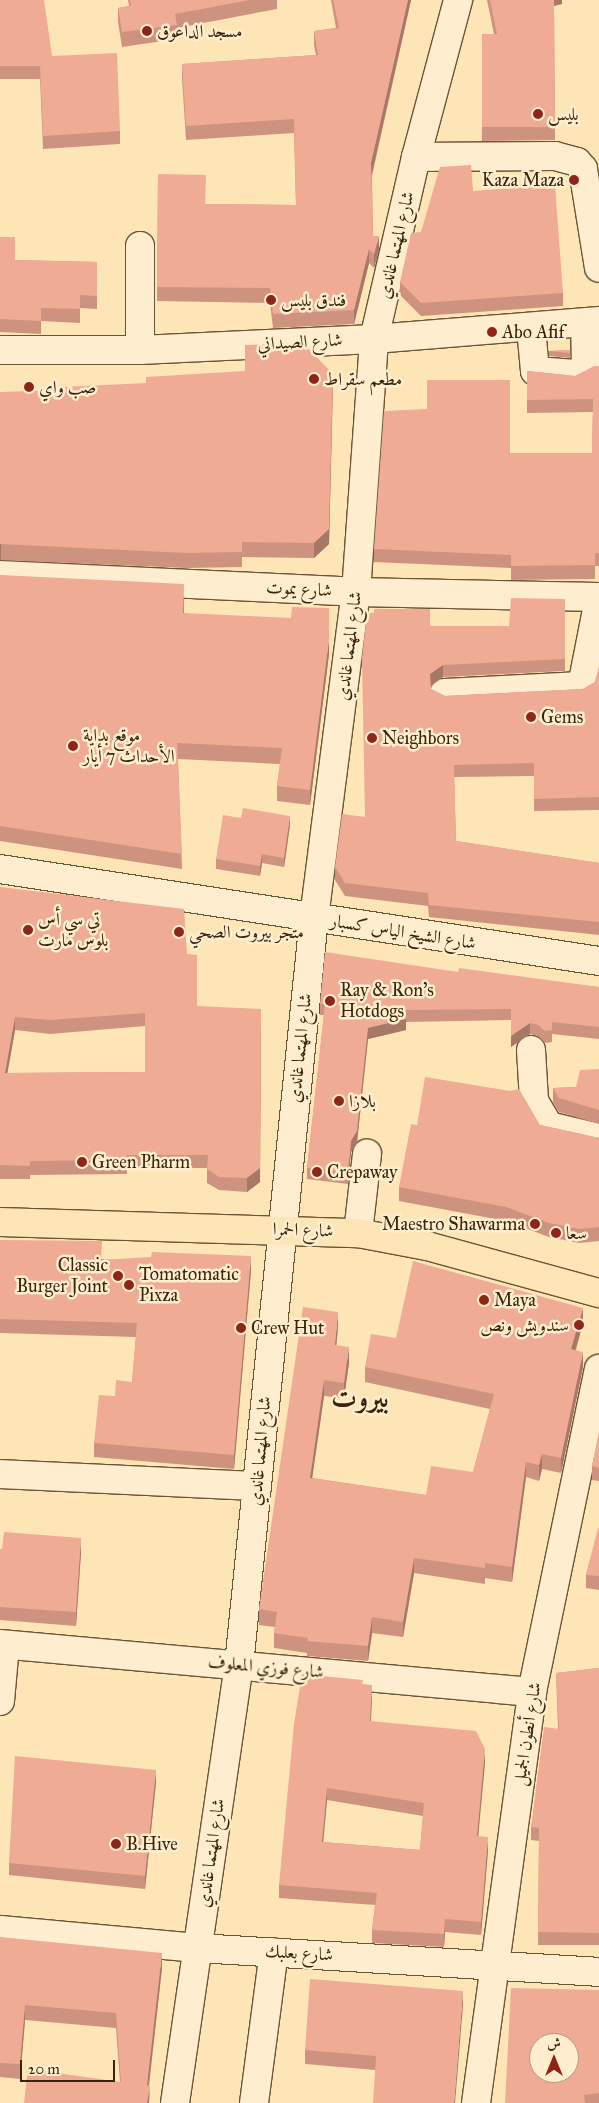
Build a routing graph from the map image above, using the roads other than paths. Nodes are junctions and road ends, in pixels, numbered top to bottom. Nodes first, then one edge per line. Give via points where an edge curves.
1 (458, 0) edge
2 (416, 157) junction
3 (140, 246) dead end
4 (599, 268) edge
5 (592, 322) edge
6 (531, 328) junction
7 (374, 339) junction
8 (0, 350) edge
9 (140, 350) junction
10 (0, 575) edge
11 (356, 592) junction
12 (599, 598) edge
13 (444, 693) edge
14 (0, 869) edge
15 (314, 918) junction
16 (599, 961) edge
17 (530, 1050) dead end
18 (599, 1138) edge
19 (368, 1154) dead end
20 (0, 1222) edge
21 (281, 1229) junction
22 (358, 1233) junction
23 (599, 1293) edge
24 (599, 1369) edge
25 (0, 1474) edge
26 (257, 1486) junction
27 (3, 1644) edge
28 (239, 1665) junction
29 (532, 1692) junction
30 (0, 1701) edge
31 (0, 1930) edge
32 (197, 1948) junction
33 (274, 1952) junction
34 (493, 1965) junction
35 (599, 1972) edge
36 (175, 2103) edge
37 (254, 2103) edge
38 (476, 2103) edge

1 - 2 street, شارع المهتما غاندي
2 - 4 street via 555,156 578,162 583,169
2 - 7 street, شارع المهتما غاندي
3 - 9 street
5 - 6 street, شارع الصيداني
5 - 6 street via 586,366 576,374 535,371
6 - 7 street, شارع الصيداني
7 - 9 street, شارع الصيداني
7 - 11 street, شارع المهتما غاندي
8 - 9 street, شارع الصيداني
10 - 11 street, شارع يموت
11 - 12 street, شارع يموت
11 - 15 street, شارع المهتما غاندي
12 - 13 street via 582,686
14 - 15 street, شارع الشيخ الياس كسبار
15 - 16 street, شارع الشيخ الياس كسبار
15 - 21 street, شارع المهتما غاندي
17 - 18 street via 534,1101 549,1126
19 - 22 street
20 - 21 main road, شارع الحمرا
21 - 22 main road, شارع الحمرا
21 - 26 street, شارع المهتما غاندي
22 - 23 main road, شارع الحمرا via 427,1246
24 - 29 street, شارع أنطون الجميل
25 - 26 street
26 - 28 street, شارع المهتما غاندي
27 - 28 street, شارع فوزي المعلوف
27 - 30 street
28 - 29 street, شارع فوزي المعلوف
28 - 32 street, شارع المهتما غاندي
29 - 34 street, شارع أنطون الجميل
31 - 32 street, شارع بعلبك
32 - 33 street, شارع بعلبك
32 - 36 street, شارع المهتما غاندي
33 - 34 street, شارع بعلبك
33 - 37 street
34 - 35 street, شارع بعلبك
34 - 38 street, شارع أنطون الجميل

